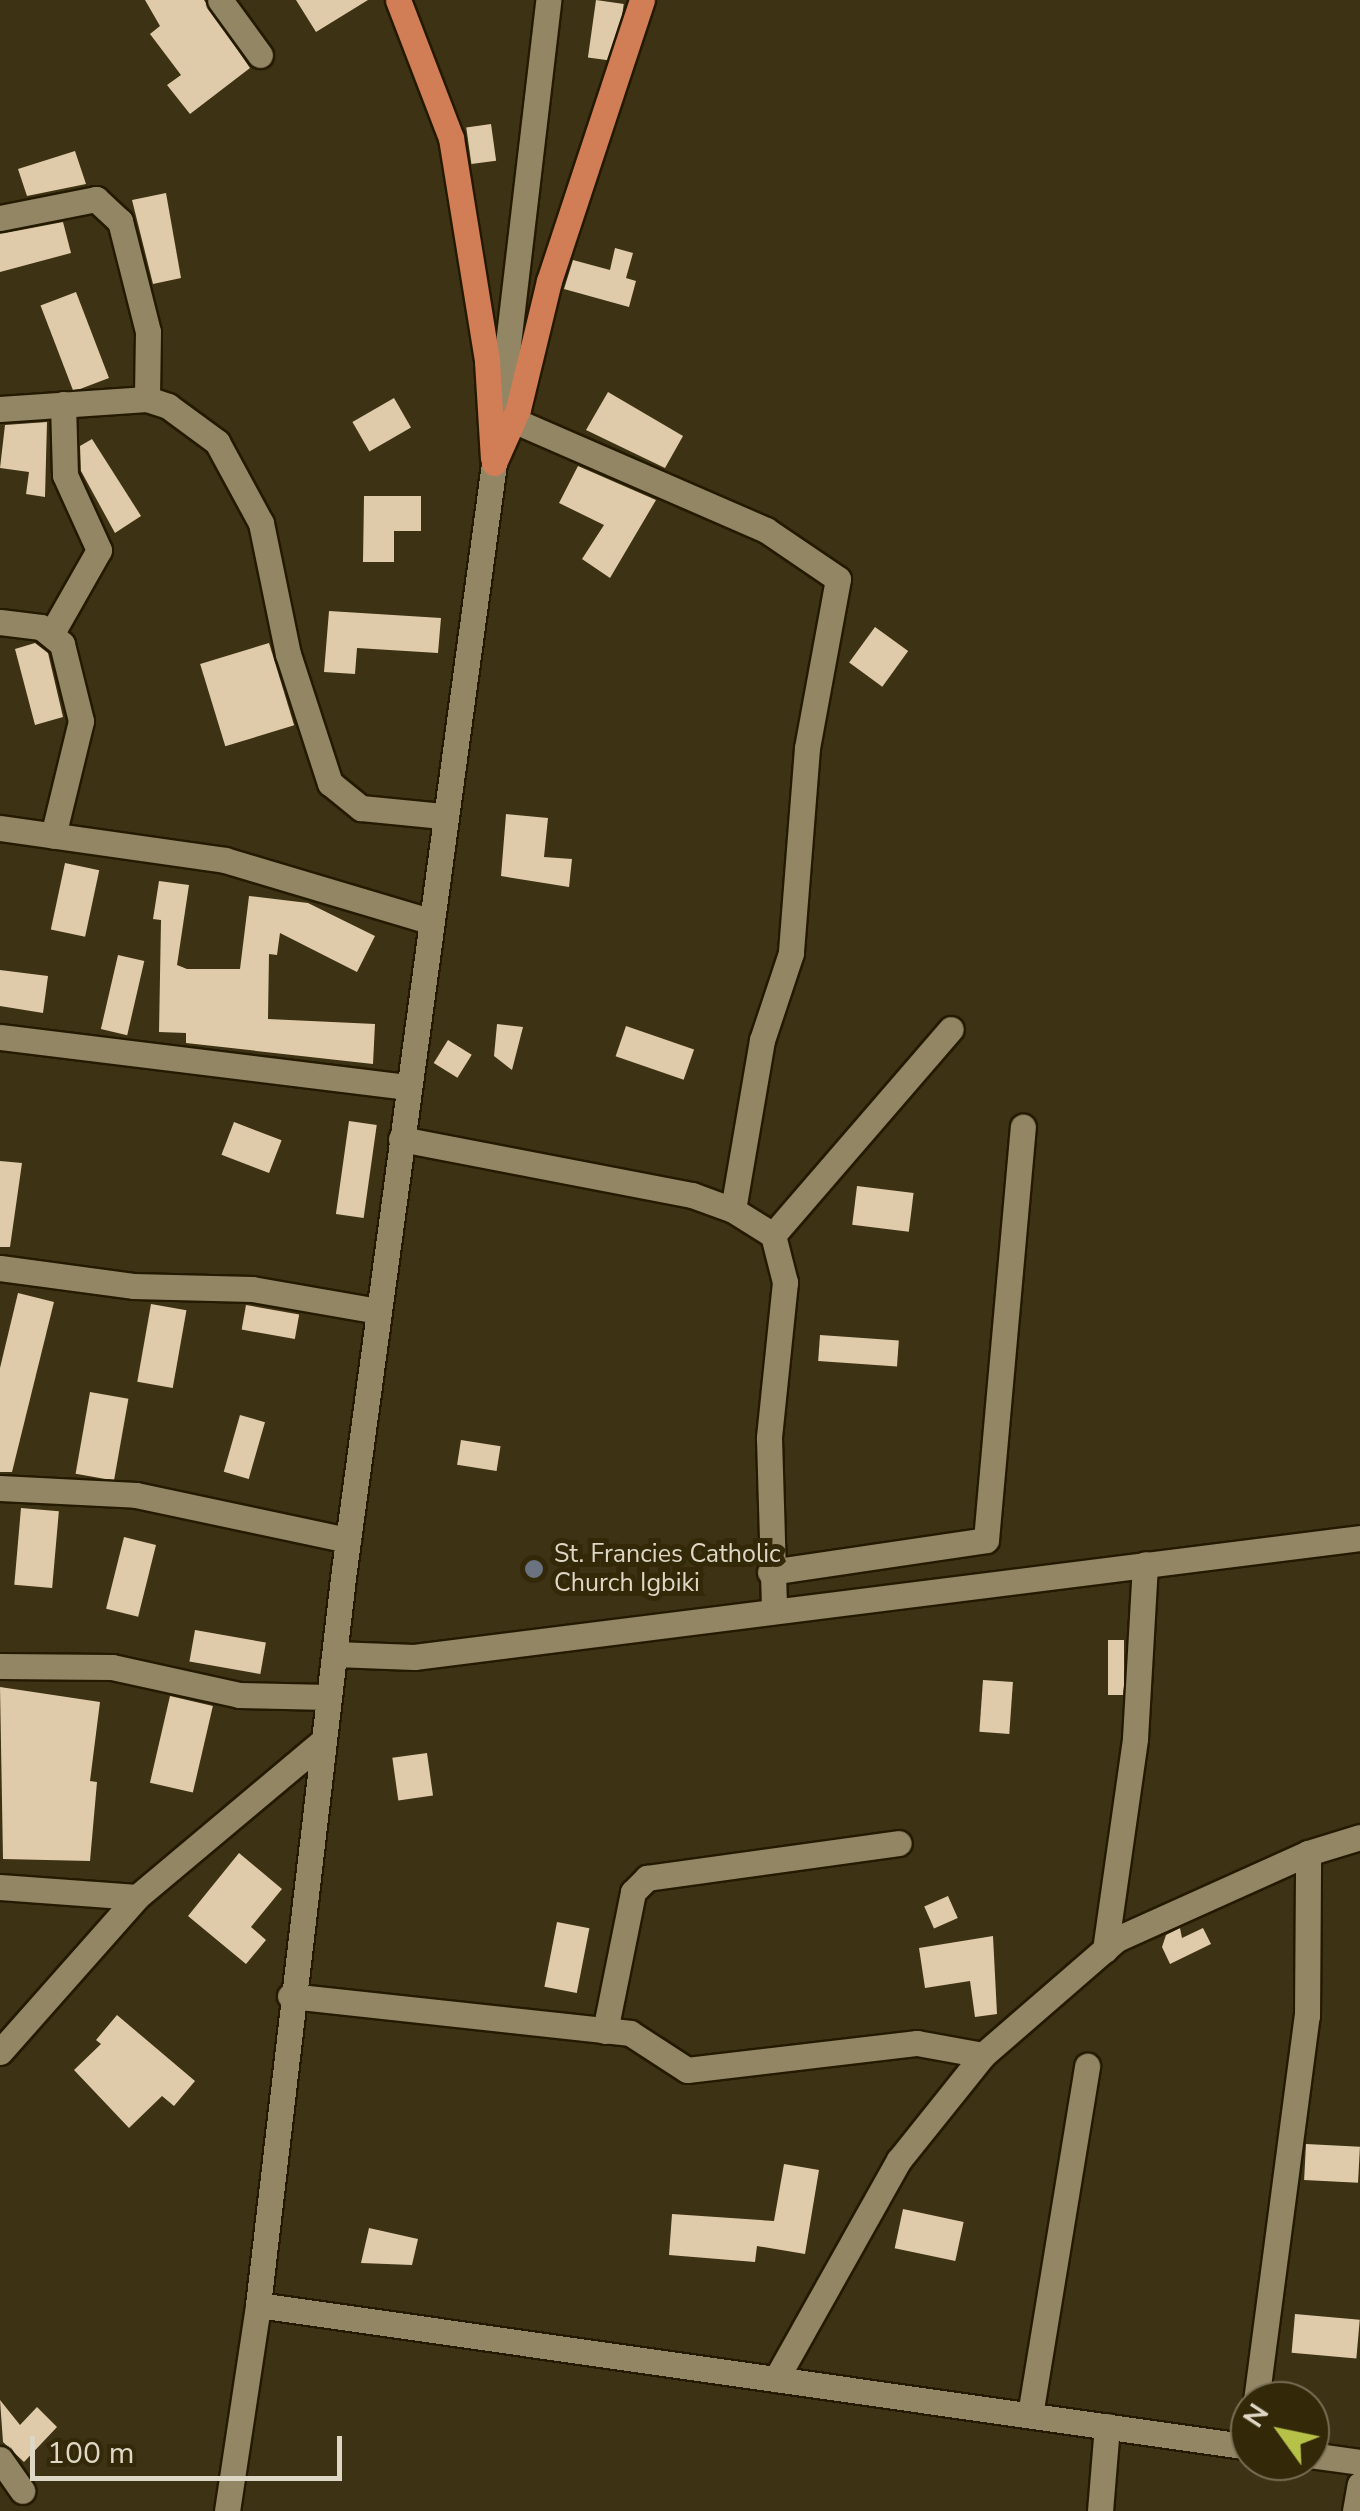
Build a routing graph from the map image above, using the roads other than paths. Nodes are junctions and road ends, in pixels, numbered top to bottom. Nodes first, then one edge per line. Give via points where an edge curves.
1 (220, 0) edge
2 (398, 0) edge
3 (548, 0) edge
4 (642, 0) edge
5 (260, 55) dead end
6 (0, 218) edge
7 (147, 399) junction
8 (63, 404) junction
9 (0, 408) edge
10 (513, 420) junction
11 (494, 463) junction
12 (0, 622) edge
13 (53, 632) junction
14 (443, 816) junction
15 (0, 828) edge
16 (53, 836) junction
17 (430, 921) junction
18 (951, 1029) dead end
19 (0, 1037) edge
20 (408, 1087) junction
21 (1023, 1127) dead end
22 (401, 1139) junction
23 (734, 1210) junction
24 (773, 1235) junction
25 (0, 1268) edge
26 (378, 1311) junction
27 (0, 1488) edge
28 (1360, 1538) edge
29 (348, 1540) junction
30 (1145, 1564) junction
31 (770, 1572) junction
32 (774, 1609) junction
33 (335, 1654) junction
34 (0, 1666) edge
35 (329, 1697) junction
36 (322, 1742) junction
37 (1360, 1837) edge
38 (899, 1843) dead end
39 (1308, 1853) junction
40 (0, 1886) edge
41 (138, 1898) junction
42 (1105, 1950) junction
43 (290, 1996) junction
44 (604, 2031) junction
45 (0, 2052) edge
46 (982, 2055) junction
47 (1086, 2066) dead end
48 (258, 2305) junction
49 (776, 2379) junction
50 (1259, 2381) edge
51 (1030, 2416) junction
52 (1107, 2426) junction
53 (1230, 2444) edge
54 (1330, 2458) edge
55 (0, 2459) edge
56 (1360, 2462) edge
57 (1360, 2484) edge
58 (22, 2491) dead end
59 (228, 2511) edge
60 (1100, 2511) edge
61 (1355, 2511) edge

1 - 5 street
2 - 11 main road via 450,138 487,361
3 - 11 street
4 - 10 main road via 549,281
6 - 7 street via 72,198 108,206 120,221 148,332
7 - 8 street
7 - 14 street via 168,406 217,442 246,490 261,523 311,740 330,784 361,808
8 - 9 street
8 - 13 street via 64,475 99,550
10 - 11 main road
10 - 23 street via 766,530 838,579 807,748 790,953 762,1040
11 - 14 street
12 - 13 street
13 - 16 street via 81,721
14 - 17 street
15 - 16 street
16 - 17 street via 224,860
17 - 20 street
18 - 24 street
19 - 20 street
20 - 22 street
21 - 31 street via 986,1540
22 - 23 street via 692,1195
22 - 26 street
23 - 24 street
24 - 31 street via 785,1282 769,1438
25 - 26 street via 133,1286 252,1289
26 - 29 street
27 - 29 street via 136,1495
28 - 30 street
29 - 33 street
30 - 32 street
30 - 42 street via 1135,1738
31 - 32 street
32 - 33 street via 414,1657
33 - 35 street
34 - 35 street via 112,1666 240,1695
35 - 36 street
36 - 41 street
36 - 43 street
37 - 39 street
38 - 44 street via 647,1878 633,1892
39 - 42 street
39 - 50 street via 1307,2016
40 - 41 street
41 - 45 street
42 - 46 street
43 - 44 street
43 - 48 street
44 - 46 street via 630,2034 687,2070 917,2044
46 - 49 street via 899,2160
47 - 51 street
48 - 49 street
48 - 59 street
49 - 51 street
51 - 52 street
52 - 53 street
52 - 60 street
54 - 56 street
55 - 58 street
57 - 61 street

